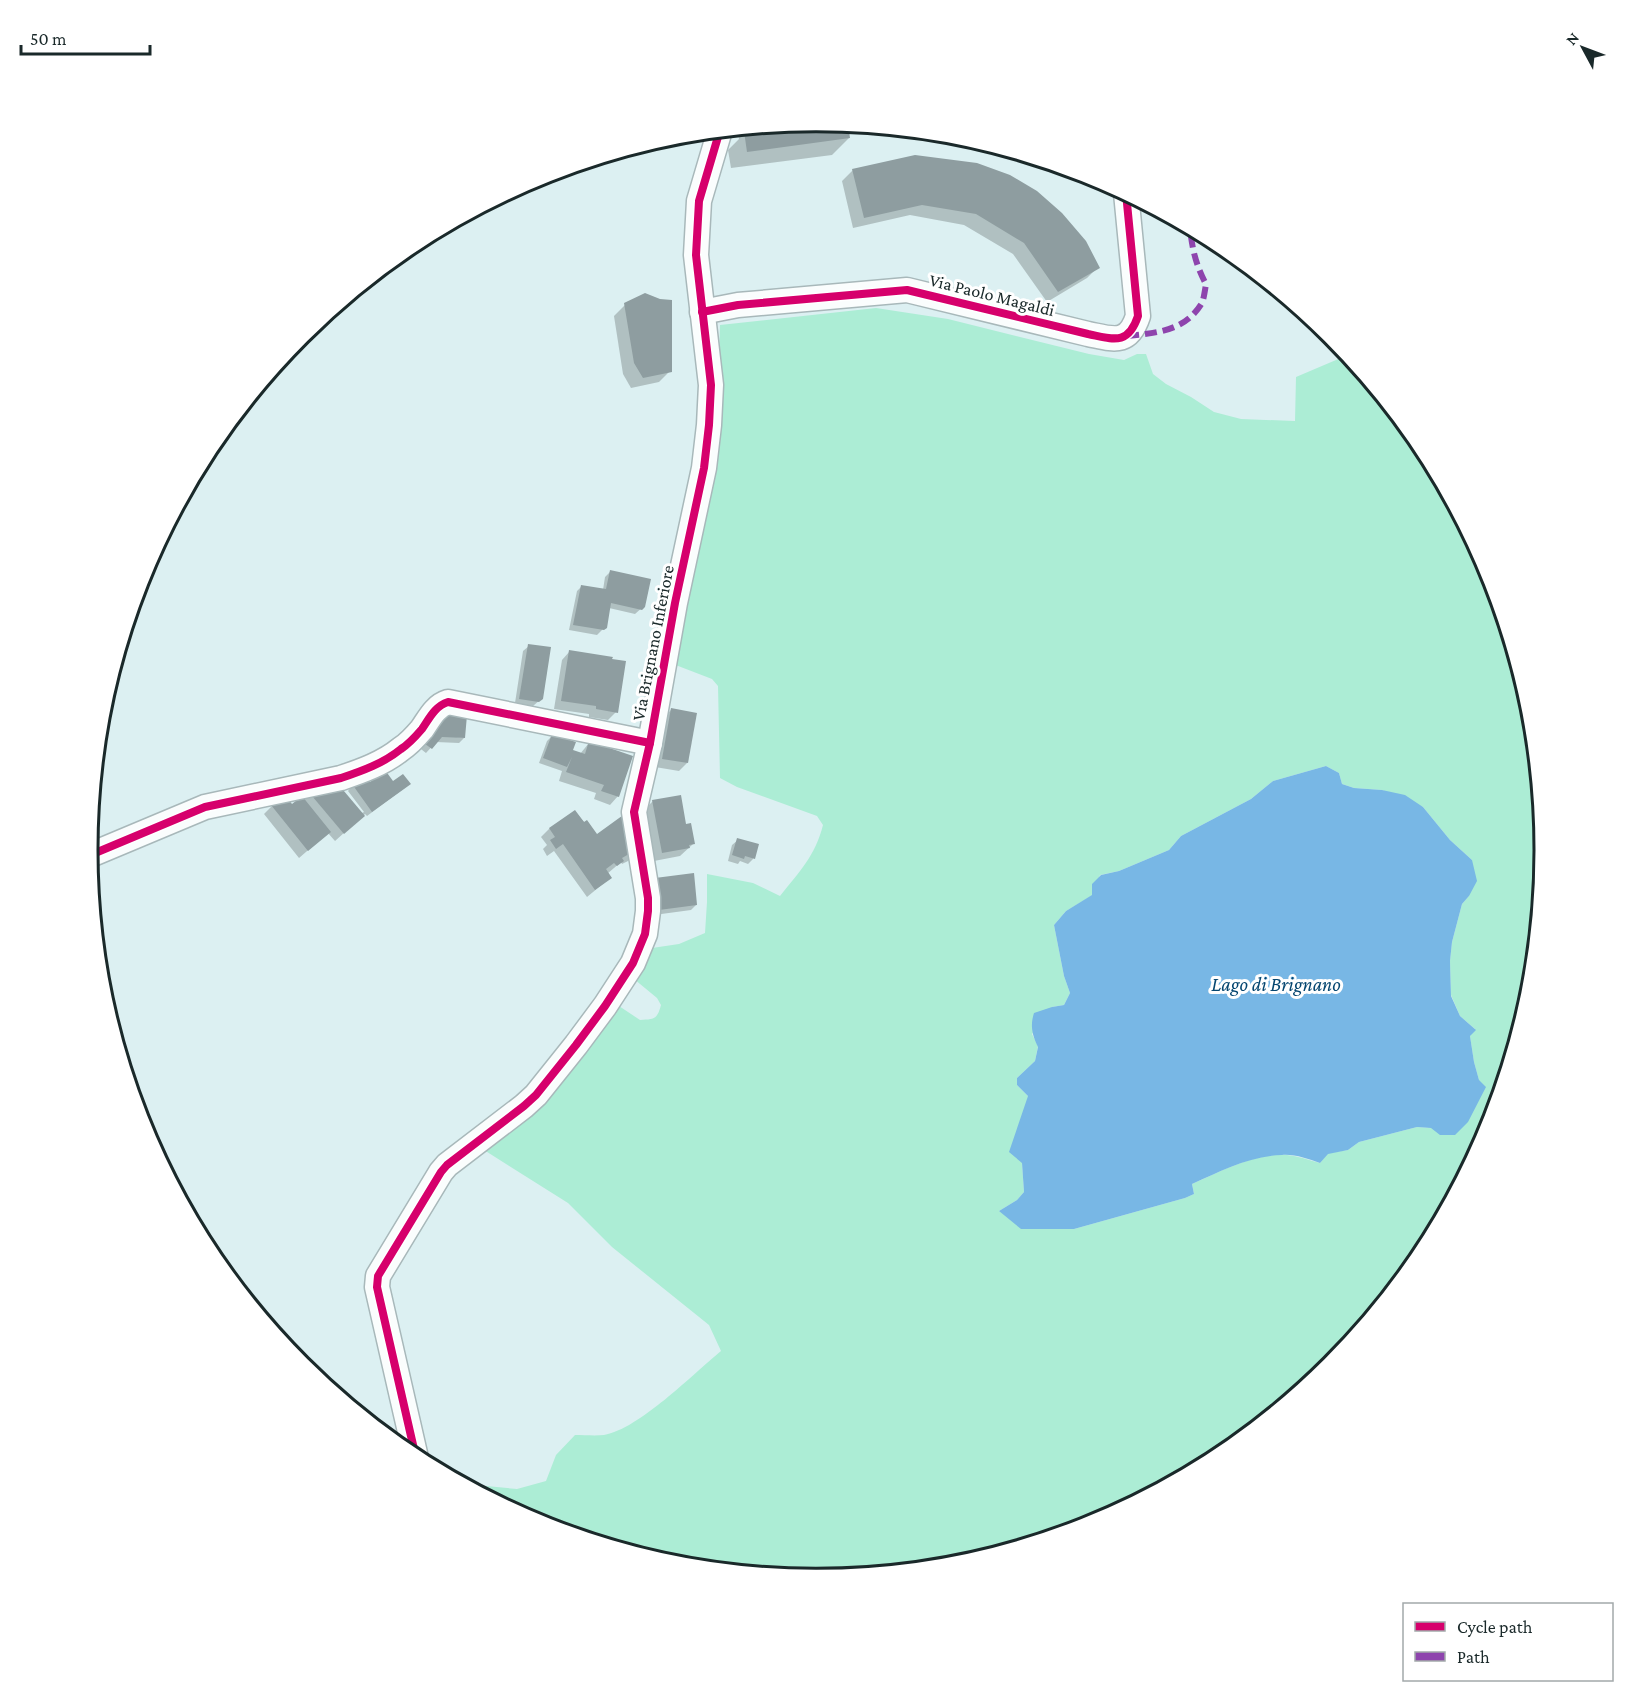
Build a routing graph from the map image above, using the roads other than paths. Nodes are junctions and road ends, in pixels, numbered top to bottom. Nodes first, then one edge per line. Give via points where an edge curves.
1 (717, 139) edge
2 (1127, 203) edge
3 (702, 312) junction
4 (650, 743) junction
5 (98, 852) edge
6 (413, 1443) edge

1 - 3 street, Via Brignano Inferiore via 699,201 696,255
2 - 3 street, Via Paolo Magaldi via 1138,316 1132,331 1120,339 907,290 738,305
3 - 4 street, Via Brignano Inferiore via 711,385 704,468
4 - 5 street via 448,702 401,750 382,762 341,778 205,807
4 - 6 street, Via Brignano Inferiore via 634,812 648,911 645,934 633,963 536,1095 441,1172 378,1276 377,1287

